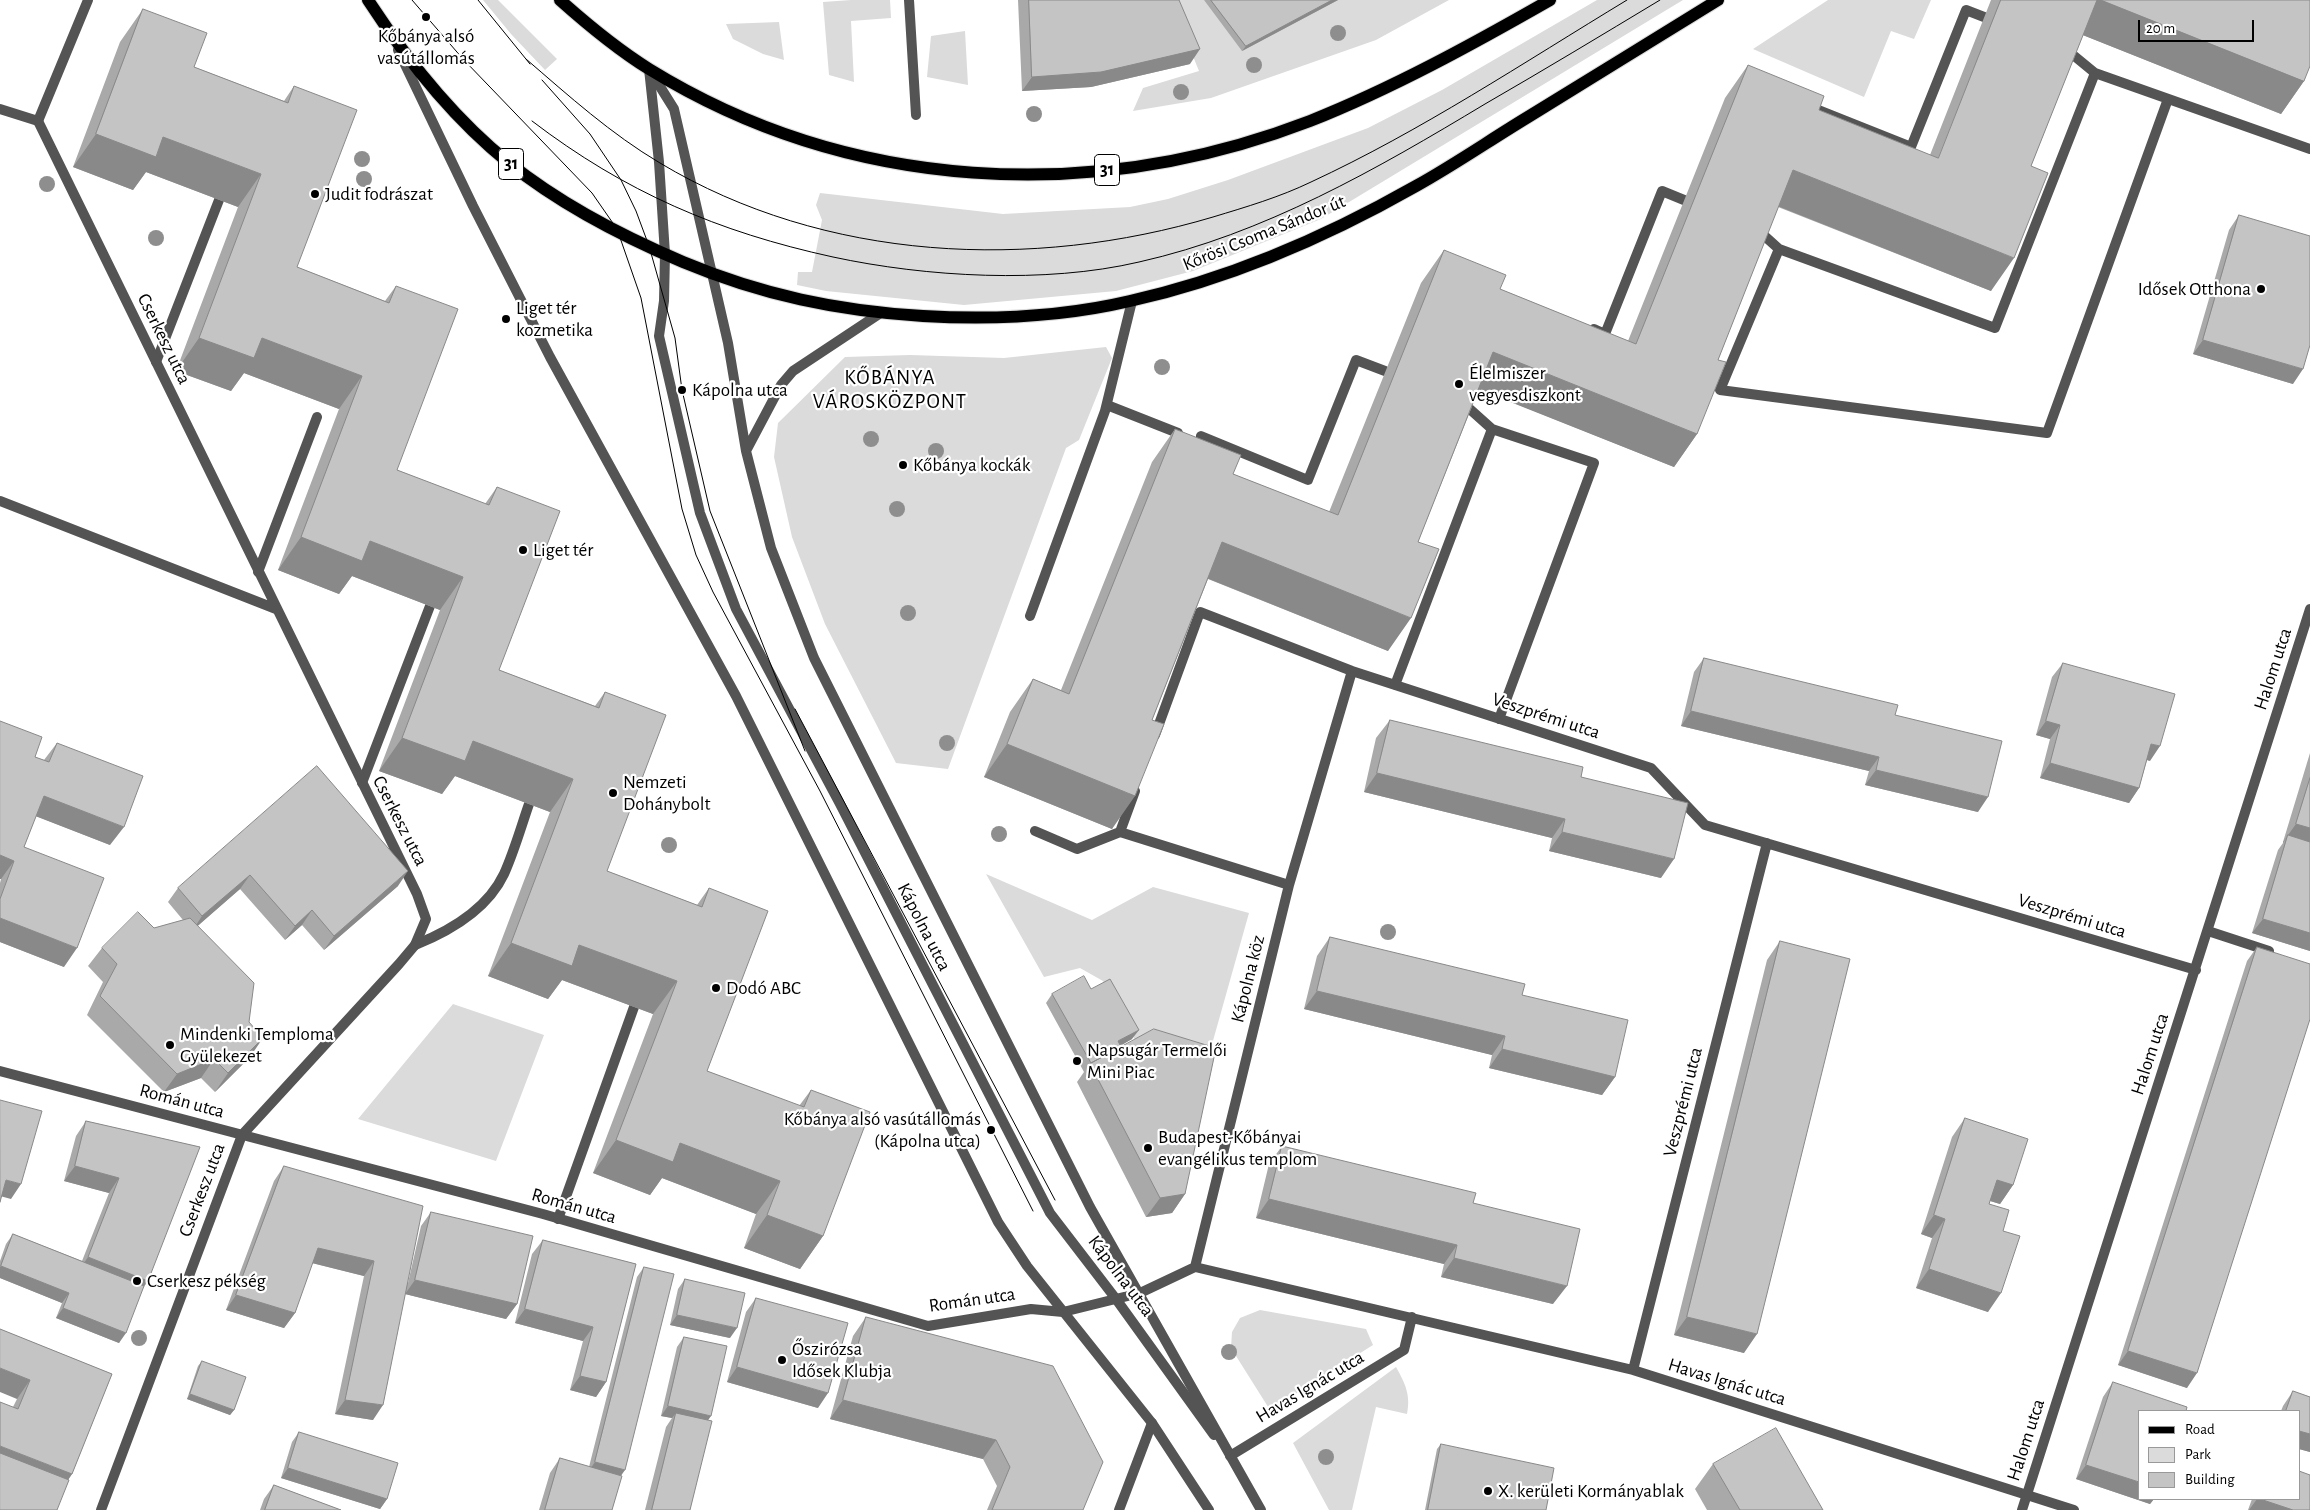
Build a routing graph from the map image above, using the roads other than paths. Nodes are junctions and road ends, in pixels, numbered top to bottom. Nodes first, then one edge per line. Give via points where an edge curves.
1 (88, 0) edge
2 (368, 0) edge
3 (560, 0) edge
4 (908, 0) edge
5 (1550, 0) edge
6 (1718, 0) edge
7 (1984, 17) dead end
8 (390, 33) junction
9 (2067, 50) edge
10 (648, 69) junction
11 (2095, 73) junction
12 (2168, 99) junction
13 (1801, 103) edge
14 (0, 109) edge
15 (916, 114) dead end
16 (38, 121) junction
17 (2310, 149) edge
18 (220, 200) edge
19 (1684, 200) dead end
20 (1759, 230) edge
21 (1779, 249) junction
22 (665, 254) junction
23 (713, 274) junction
24 (1132, 301) junction
25 (879, 314) junction
26 (1587, 326) edge
27 (156, 362) junction
28 (1385, 371) dead end
29 (1463, 403) edge
30 (1107, 405) junction
31 (317, 417) edge
32 (1492, 429) junction
33 (1178, 433) edge
34 (1201, 436) dead end
35 (746, 451) junction
36 (0, 501) edge
37 (258, 572) junction
38 (430, 606) edge
39 (2310, 609) edge
40 (276, 610) junction
41 (1030, 616) dead end
42 (1352, 670) junction
43 (1395, 685) junction
44 (1499, 719) junction
45 (1150, 750) edge
46 (1140, 777) edge
47 (362, 783) junction
48 (529, 804) edge
49 (1035, 831) dead end
50 (1120, 832) junction
51 (1767, 843) junction
52 (1289, 885) junction
53 (2208, 931) junction
54 (415, 945) junction
55 (2282, 955) edge
56 (2196, 970) junction
57 (634, 1007) edge
58 (0, 1071) edge
59 (242, 1135) junction
60 (558, 1219) junction
61 (1195, 1267) junction
62 (1140, 1293) junction
63 (1116, 1299) junction
64 (1063, 1312) junction
65 (1412, 1317) junction
66 (1633, 1370) junction
67 (1152, 1423) junction
68 (1230, 1456) junction
69 (2027, 1495) junction
70 (101, 1510) edge
71 (1119, 1510) edge
72 (1209, 1510) edge
73 (1261, 1510) edge
74 (2022, 1510) edge
75 (2074, 1510) edge

1 - 16 street
2 - 8 main road, 31
3 - 10 main road, Kápolna utca / 31
4 - 15 street
5 - 10 main road, 31 via 1489,35 1364,98 1308,121 1179,159 1100,170 1014,176 932,170 847,154 728,111
6 - 24 main road, Kőrösi Csoma Sándor út / 31 via 1407,191 1250,264
7 - 13 street via 1966,10 1911,147
8 - 22 main road, 31 via 432,87 509,162 545,189
8 - 64 street via 550,357 736,696 998,1222
9 - 11 street
10 - 22 street, Kápolna utca
10 - 23 street, Kápolna utca via 674,108
11 - 12 street
11 - 21 street via 1995,328
12 - 17 street
12 - 21 street via 2047,433 1720,390
14 - 16 street
16 - 27 street, Cserkesz utca
18 - 27 street
19 - 26 street via 1662,191 1605,334
20 - 21 street
22 - 23 main road, 31
22 - 63 street, Kápolna utca via 659,336 700,513 736,609 845,813 1050,1213
23 - 25 main road, Kőrösi Csoma Sándor út / 31 via 778,296
23 - 35 street, Kápolna utca via 736,382
24 - 25 main road, Kőrösi Csoma Sándor út / 31 via 1081,311 973,319
24 - 30 street
25 - 35 street via 793,371 781,385
27 - 37 street, Cserkesz utca
28 - 34 street via 1356,360 1308,480
29 - 32 street
30 - 33 street
30 - 41 street
31 - 37 street
32 - 43 street
32 - 44 street via 1594,463
35 - 62 street, Kápolna utca via 771,548 814,658 1090,1207
36 - 40 street
37 - 40 street, Cserkesz utca
38 - 47 street
39 - 53 street, Halom utca
40 - 47 street, Cserkesz utca
42 - 43 street, Veszprémi utca
42 - 45 street, Veszprémi utca via 1200,612
42 - 52 street, Kápolna köz
43 - 44 street, Veszprémi utca
44 - 51 street, Veszprémi utca via 1652,768 1705,825
46 - 50 street
47 - 54 street, Cserkesz utca via 423,908 426,919
48 - 54 street via 504,875 482,903 465,920 443,934
49 - 50 street via 1077,849
50 - 52 street
51 - 56 street, Veszprémi utca
51 - 66 street, Veszprémi utca
52 - 61 street, Kápolna köz
53 - 55 street
53 - 56 street, Halom utca
54 - 59 street, Cserkesz utca
56 - 69 street, Halom utca
57 - 60 street
58 - 59 street, Román utca
59 - 60 street, Román utca
59 - 70 street, Cserkesz utca
60 - 64 street, Román utca via 928,1326 1031,1309
61 - 62 street
61 - 65 street, Havas Ignác utca
62 - 63 street, Román utca
62 - 68 street, Kápolna utca
63 - 64 street, Román utca
63 - 68 street, Kápolna utca
64 - 67 street
65 - 66 street, Havas Ignác utca
65 - 68 street, Havas Ignác utca via 1404,1350
66 - 69 street, Havas Ignác utca
67 - 71 street
67 - 72 street
68 - 73 street
69 - 74 street, Halom utca
69 - 75 street, Havas Ignác utca

